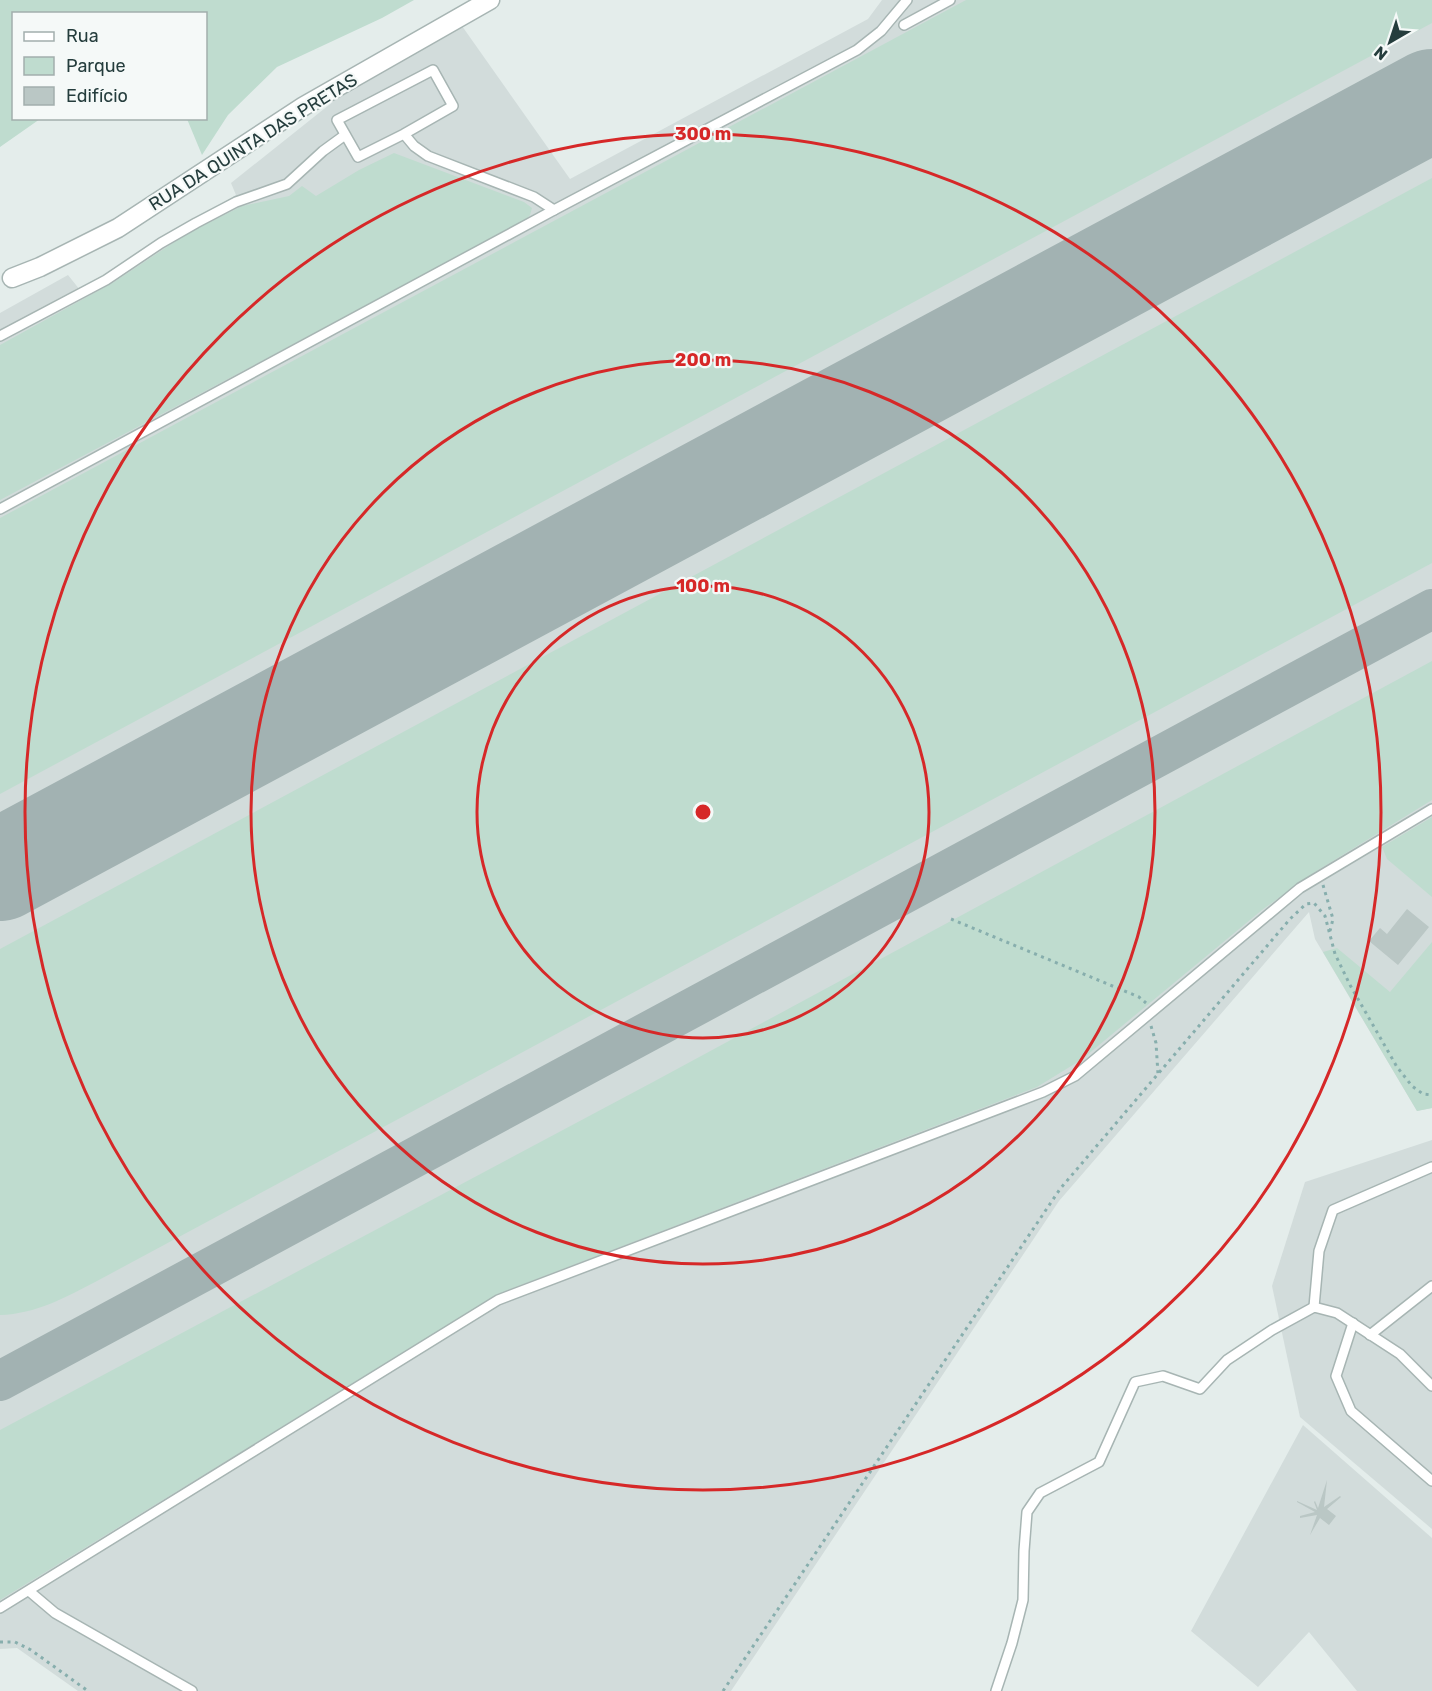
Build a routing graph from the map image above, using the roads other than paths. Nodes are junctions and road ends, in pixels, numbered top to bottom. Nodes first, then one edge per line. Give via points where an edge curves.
1 (490, 0) edge
2 (907, 0) edge
3 (950, 0) edge
4 (904, 25) dead end
5 (404, 134) junction
6 (345, 135) junction
7 (554, 210) junction
8 (12, 278) dead end
9 (0, 336) edge
10 (0, 509) edge
11 (1432, 808) edge
12 (1432, 1167) edge
13 (1432, 1286) edge
14 (1314, 1307) junction
15 (1353, 1323) junction
16 (1370, 1335) junction
17 (1432, 1386) edge
18 (1432, 1481) edge
19 (29, 1591) junction
20 (0, 1608) edge
21 (192, 1691) edge
22 (996, 1691) edge

1 - 8 street, RUA DA QUINTA DAS PRETAS via 304,106 118,228
2 - 7 lane via 881,31 857,50
3 - 4 lane
5 - 6 lane via 358,157
5 - 6 lane via 453,106 433,70 337,120
5 - 7 lane via 428,156 534,196
6 - 9 lane via 287,184 236,202 196,223 106,280
7 - 10 lane
11 - 19 lane via 1300,888 1075,1076 1043,1092 498,1300
12 - 14 lane via 1333,1210 1319,1251
13 - 16 lane
14 - 15 lane via 1337,1313
14 - 22 lane via 1227,1360 1200,1389 1163,1376 1135,1382 1099,1462 1040,1493 1027,1512 1023,1599
15 - 16 lane
15 - 18 lane via 1336,1376 1351,1411
16 - 17 lane via 1400,1354
19 - 20 lane
19 - 21 lane via 55,1613

